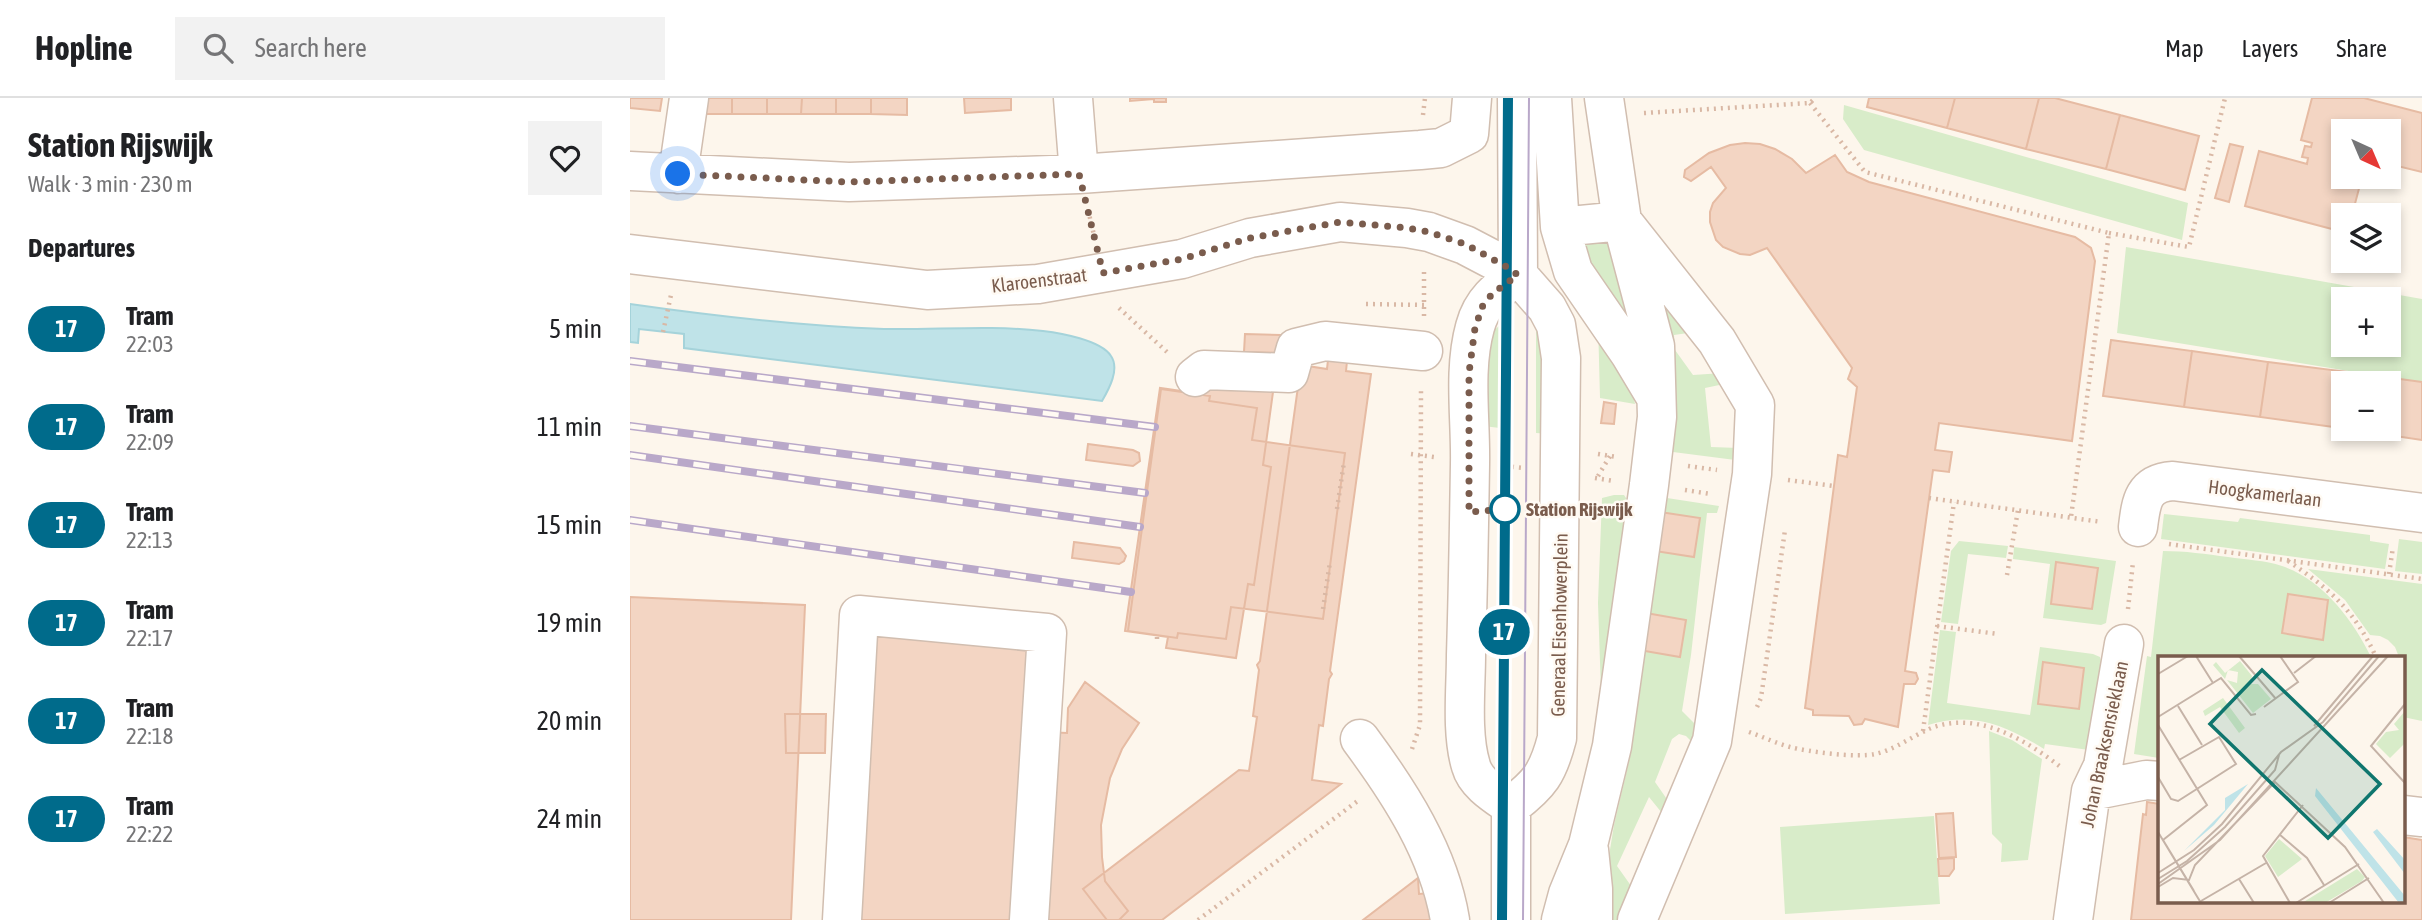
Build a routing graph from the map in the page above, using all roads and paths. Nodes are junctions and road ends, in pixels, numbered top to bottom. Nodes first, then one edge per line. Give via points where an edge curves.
1 (689, 98) edge
2 (1073, 98) edge
3 (1517, 98) edge
4 (1552, 98) edge
5 (1815, 98) edge
6 (2225, 98) edge
7 (1810, 103) junction
8 (1620, 106) edge
9 (1471, 116) edge
10 (630, 171) edge
11 (678, 174) junction
12 (1079, 174) junction
13 (1622, 221) junction
14 (1560, 227) junction
15 (1429, 232) junction
16 (2109, 233) junction
17 (630, 254) edge
18 (1103, 273) junction
19 (1518, 275) junction
20 (671, 295) dead end
21 (1366, 304) dead end
22 (1424, 305) junction
23 (663, 332) dead end
24 (1423, 351) junction
25 (1195, 377) joint
26 (1655, 396) junction
27 (1420, 428) dead end
28 (1344, 462) dead end
29 (1790, 480) dead end
30 (1834, 486) dead end
31 (1929, 498) dead end
32 (1954, 502) junction
33 (1337, 509) dead end
34 (2018, 510) junction
35 (2422, 513) edge
36 (2071, 517) junction
37 (2137, 527) junction
38 (2287, 560) junction
39 (1329, 562) dead end
40 (2007, 575) dead end
41 (2422, 579) edge
42 (1323, 609) dead end
43 (1937, 626) junction
44 (1998, 634) dead end
45 (2124, 644) joint
46 (2375, 656) edge
47 (1745, 730) dead end
48 (1923, 732) junction
49 (1360, 739) dead end
50 (2158, 781) edge
51 (2091, 791) junction
52 (1511, 806) junction
53 (2404, 815) edge
54 (2422, 817) edge
55 (1588, 845) junction
56 (842, 920) edge
57 (1029, 920) edge
58 (1450, 920) edge
59 (1511, 920) edge
60 (1561, 920) edge
61 (1593, 920) edge
62 (1637, 920) edge
63 (2073, 920) edge

1 - 11 street
2 - 12 street
3 - 19 street
4 - 14 street
5 - 7 path
6 - 16 path via 2189,247
7 - 8 path
7 - 16 path via 1865,172
8 - 13 street
9 - 12 street via 1441,148
10 - 11 street
11 - 12 street via 849,182
12 - 18 path
13 - 14 street
13 - 26 street via 1655,346
13 - 62 street via 1717,341 1755,405 1752,474 1712,741
14 - 26 street via 1573,271
15 - 18 street, Klaroenstraat via 1340,222
15 - 19 street, Klaroenstraat via 1465,244
15 - 22 path
16 - 36 path
17 - 18 street, Klaroenstraat via 927,290 1038,284
18 - 25 path via 1110,300
19 - 52 street, Generaal Eisenhowerplein via 1556,325 1561,358 1560,522 1557,738 1542,779
19 - 52 street via 1483,305 1469,373 1467,747 1479,781
20 - 23 path
21 - 22 path
22 - 24 path
24 - 25 street via 1325,341 1296,348 1289,373 1204,370
24 - 27 path
26 - 55 street via 1649,485 1612,746
28 - 33 path
29 - 30 path
31 - 32 path
32 - 34 path
32 - 43 path
34 - 36 path
34 - 40 path
35 - 37 street, Hoogkamerlaan via 2173,481 2155,485 2143,497
36 - 37 path
37 - 38 path via 2155,530 2154,542
37 - 45 path, Johan Braaksensieklaan
38 - 41 path
38 - 46 path via 2343,603
39 - 42 path
43 - 44 path
43 - 48 path
45 - 51 street, Johan Braaksensieklaan via 2103,766
47 - 48 path via 1796,748 1866,755
48 - 51 path via 1956,723 2000,731 2037,750
49 - 58 street via 1404,801 1428,849
50 - 51 street
51 - 63 street, Johan Braaksensieklaan
52 - 59 street
53 - 54 street
55 - 60 street
55 - 61 street
56 - 57 street via 859,615 1047,633

